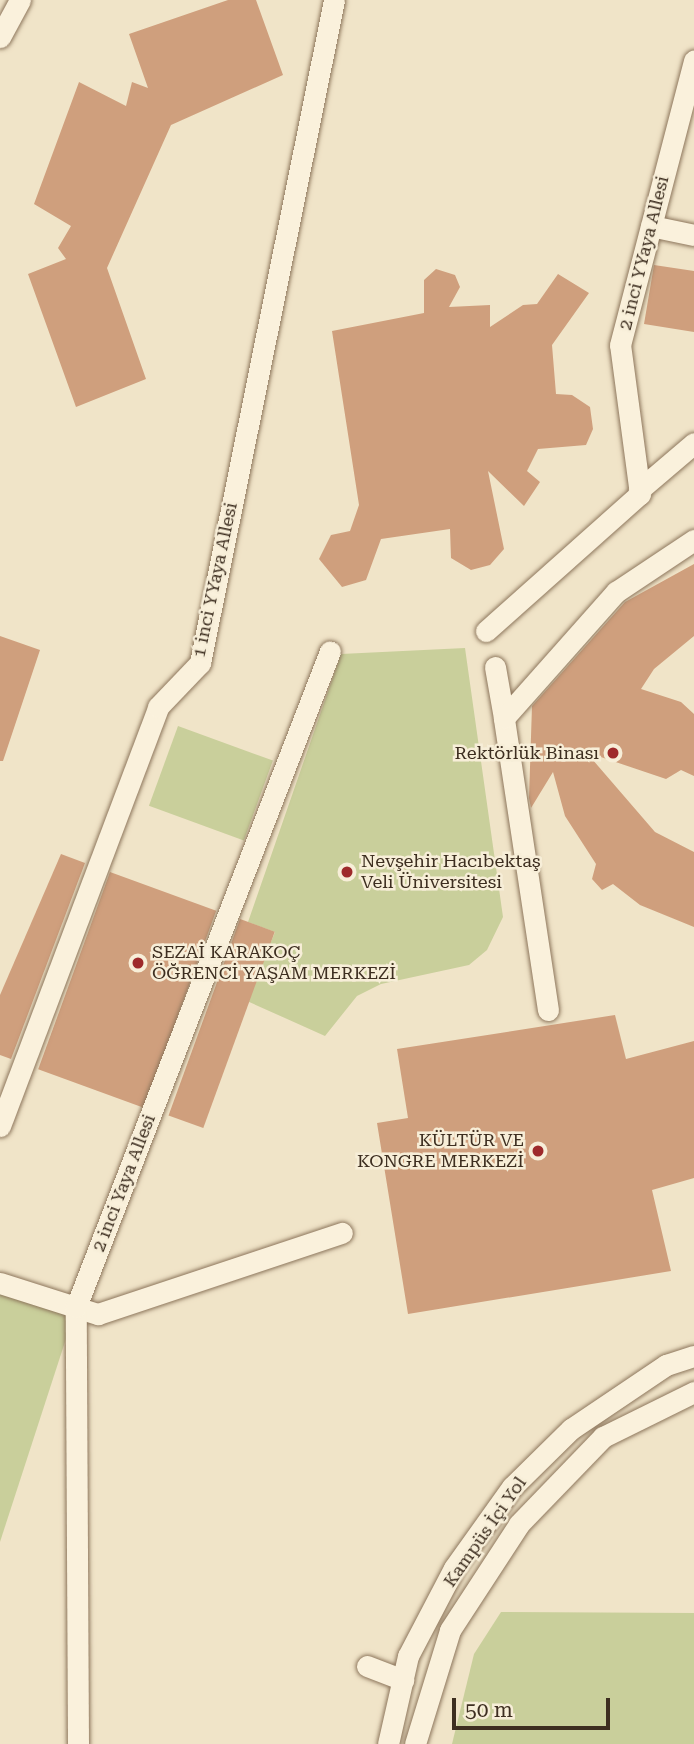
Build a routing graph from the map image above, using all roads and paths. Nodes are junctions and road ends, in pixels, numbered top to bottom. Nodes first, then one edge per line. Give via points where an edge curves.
1 (20, 0) edge
2 (334, 0) edge
3 (0, 37) edge
4 (694, 60) edge
5 (651, 226) junction
6 (694, 235) edge
7 (694, 443) edge
8 (639, 490) junction
9 (694, 540) edge
10 (486, 631) dead end
11 (330, 651) dead end
12 (495, 667) dead end
13 (504, 718) junction
14 (548, 1010) dead end
15 (0, 1126) edge
16 (342, 1233) dead end
17 (0, 1283) edge
18 (76, 1307) junction
19 (694, 1356) edge
20 (694, 1392) edge
21 (367, 1666) dead end
22 (403, 1680) junction
23 (78, 1744) edge
24 (388, 1744) edge
25 (415, 1744) edge

1 - 3 street
2 - 15 street, 1 inci YYaya Allesi via 200,663 158,707
4 - 5 street, 2 inci YYaya Allesi
5 - 6 street
5 - 8 street, 2 inci YYaya Allesi via 620,345
7 - 8 street
8 - 10 street via 640,495
9 - 13 street via 616,592
11 - 18 street, 2 inci Yaya Allesi
12 - 13 street
13 - 14 street
16 - 18 street via 98,1314
17 - 18 street
18 - 23 street, 2 inci Yaya Allesi
19 - 22 street, Kampüs İçi Yol via 666,1365 570,1429 512,1487 454,1568 408,1656
20 - 25 street, Kampüs İçi Yol via 603,1437 519,1524 450,1630
21 - 22 street
22 - 24 street, Kampüs İçi Yol

